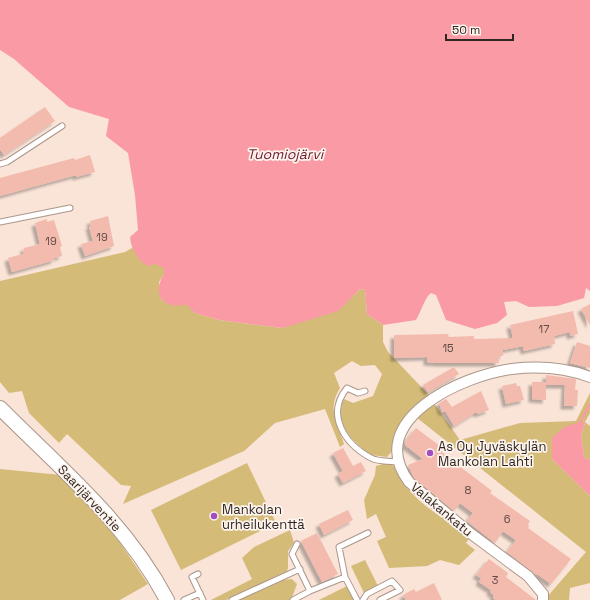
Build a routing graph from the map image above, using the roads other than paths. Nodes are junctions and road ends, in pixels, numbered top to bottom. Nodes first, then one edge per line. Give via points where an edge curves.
1 (62, 126) dead end
2 (0, 164) edge
3 (70, 208) dead end
4 (0, 222) edge
5 (590, 377) edge
6 (364, 391) dead end
7 (0, 408) edge
8 (399, 462) junction
9 (368, 533) dead end
10 (297, 544) dead end
11 (300, 569) junction
12 (198, 574) dead end
13 (345, 577) junction
14 (310, 591) junction
15 (200, 593) junction
16 (167, 600) edge
17 (184, 600) edge
18 (203, 600) edge
19 (232, 600) edge
20 (294, 600) edge
21 (357, 600) edge
22 (363, 600) edge
23 (380, 600) edge
24 (543, 600) edge

1 - 2 lane
3 - 4 lane
5 - 8 street, Valakankatu via 574,371 513,368 458,384 412,415 398,443
6 - 8 lane via 358,393 347,388 340,397 340,427 350,442 373,459
7 - 16 main road, Saarijärventie via 102,508 133,546
8 - 24 street, Valakankatu via 409,482 470,533 528,576 543,594
9 - 13 lane via 339,547
10 - 11 lane via 292,554
11 - 14 lane
11 - 19 lane
12 - 15 lane via 192,577
13 - 14 lane
13 - 21 lane
14 - 20 lane
15 - 17 lane
15 - 18 lane
22 - 23 lane via 367,594 392,581 400,590

